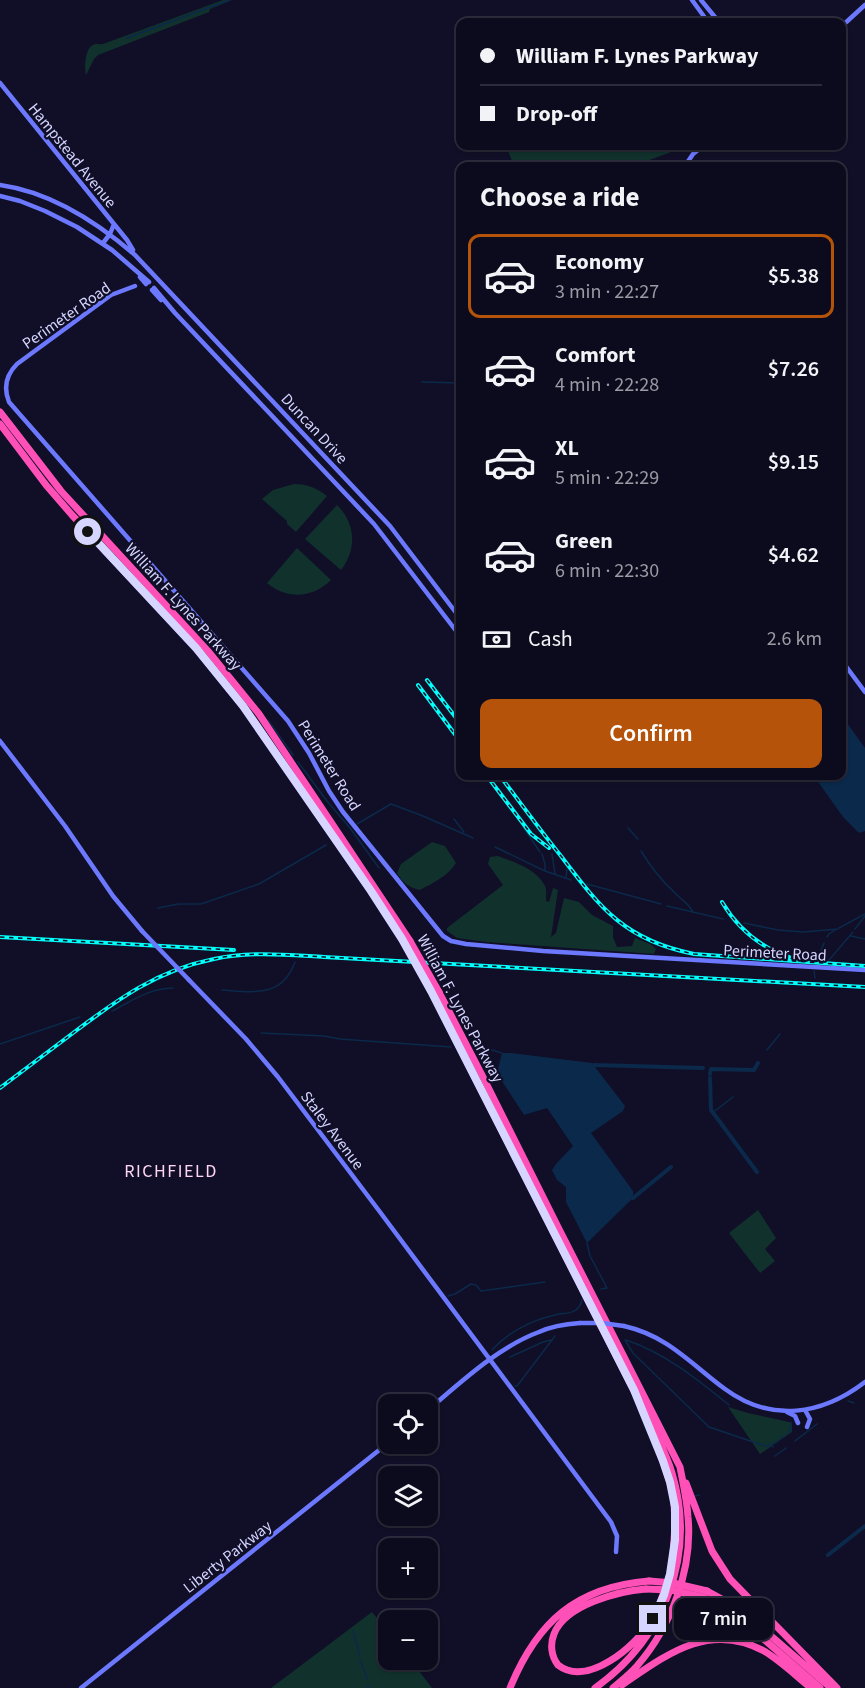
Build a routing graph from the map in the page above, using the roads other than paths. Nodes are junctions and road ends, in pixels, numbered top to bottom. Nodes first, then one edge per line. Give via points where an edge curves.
1 (692, 0) edge
2 (701, 0) edge
3 (865, 6) edge
4 (705, 18) edge
5 (716, 18) edge
6 (846, 23) edge
7 (0, 83) edge
8 (698, 150) edge
9 (688, 162) edge
10 (0, 185) edge
11 (0, 196) edge
12 (114, 224) junction
13 (110, 234) junction
14 (103, 243) junction
15 (135, 255) junction
16 (142, 262) junction
17 (135, 270) junction
18 (148, 283) dead end
19 (135, 286) dead end
20 (153, 289) dead end
21 (0, 412) edge
22 (0, 424) edge
23 (400, 538) junction
24 (390, 545) junction
25 (407, 547) junction
26 (397, 553) junction
27 (456, 613) edge
28 (456, 631) edge
29 (846, 666) edge
30 (865, 692) edge
31 (0, 741) edge
32 (865, 970) edge
33 (435, 992) junction
34 (489, 1360) junction
35 (865, 1382) edge
36 (634, 1390) junction
37 (438, 1402) edge
38 (803, 1410) junction
39 (784, 1412) junction
40 (798, 1423) dead end
41 (807, 1427) dead end
42 (378, 1451) edge
43 (680, 1467) junction
44 (616, 1552) dead end
45 (647, 1585) junction
46 (706, 1595) junction
47 (81, 1688) edge
48 (510, 1688) edge
49 (595, 1688) edge
50 (615, 1688) edge
51 (811, 1688) edge
52 (820, 1688) edge
53 (831, 1688) edge
54 (837, 1688) edge

1 - 4 street
2 - 5 street
3 - 6 street
7 - 12 street, Hampstead Avenue
8 - 9 street
10 - 13 street via 47,199
11 - 14 street via 58,217
12 - 13 street, Hampstead Avenue
12 - 15 street
13 - 14 street, Hampstead Avenue
13 - 15 street
14 - 17 street
15 - 16 street, Duncan Drive
16 - 17 street
16 - 23 street, Duncan Drive
17 - 18 street
19 - 32 street, Perimeter Road via 111,295 13,368 5,386 9,402 288,721 343,812 443,936 466,944 543,951
20 - 24 street, Duncan Drive
21 - 33 highway, William F. Lynes Parkway, bridge via 80,513 208,651 246,698 410,941
22 - 33 highway, William F. Lynes Parkway, bridge via 46,485 238,699 354,866
23 - 24 street
23 - 25 street, Duncan Drive
24 - 26 street, Duncan Drive
25 - 26 street
25 - 27 street, Duncan Drive
26 - 28 street, Duncan Drive
29 - 30 street
31 - 34 street, Staley Avenue, bridge via 113,896 278,1077
33 - 36 highway, William F. Lynes Parkway
33 - 43 highway, William F. Lynes Parkway via 482,1075
34 - 37 street
34 - 39 street, bridge via 516,1342 559,1326 624,1326 662,1341 740,1398
34 - 44 street, Staley Avenue via 611,1522 618,1539
35 - 38 street via 830,1403
36 - 45 highway via 663,1461 675,1507 670,1574 653,1619 620,1659 587,1677 576,1677 561,1668 552,1648 560,1624 593,1601
36 - 49 highway, William F. Lynes Parkway via 672,1471 679,1509 679,1549 669,1595 652,1629 627,1661
38 - 39 street
38 - 41 street via 810,1419
39 - 40 street via 795,1416
42 - 47 street, Liberty Parkway
43 - 50 highway, William F. Lynes Parkway via 689,1538 677,1601 650,1649
43 - 54 highway via 712,1551 730,1580
45 - 46 highway, bridge via 673,1583
45 - 48 highway via 624,1584 601,1591 564,1611 528,1650
46 - 52 highway via 737,1616
46 - 53 highway via 730,1603 750,1617
50 - 51 highway via 685,1646 724,1639 766,1652

